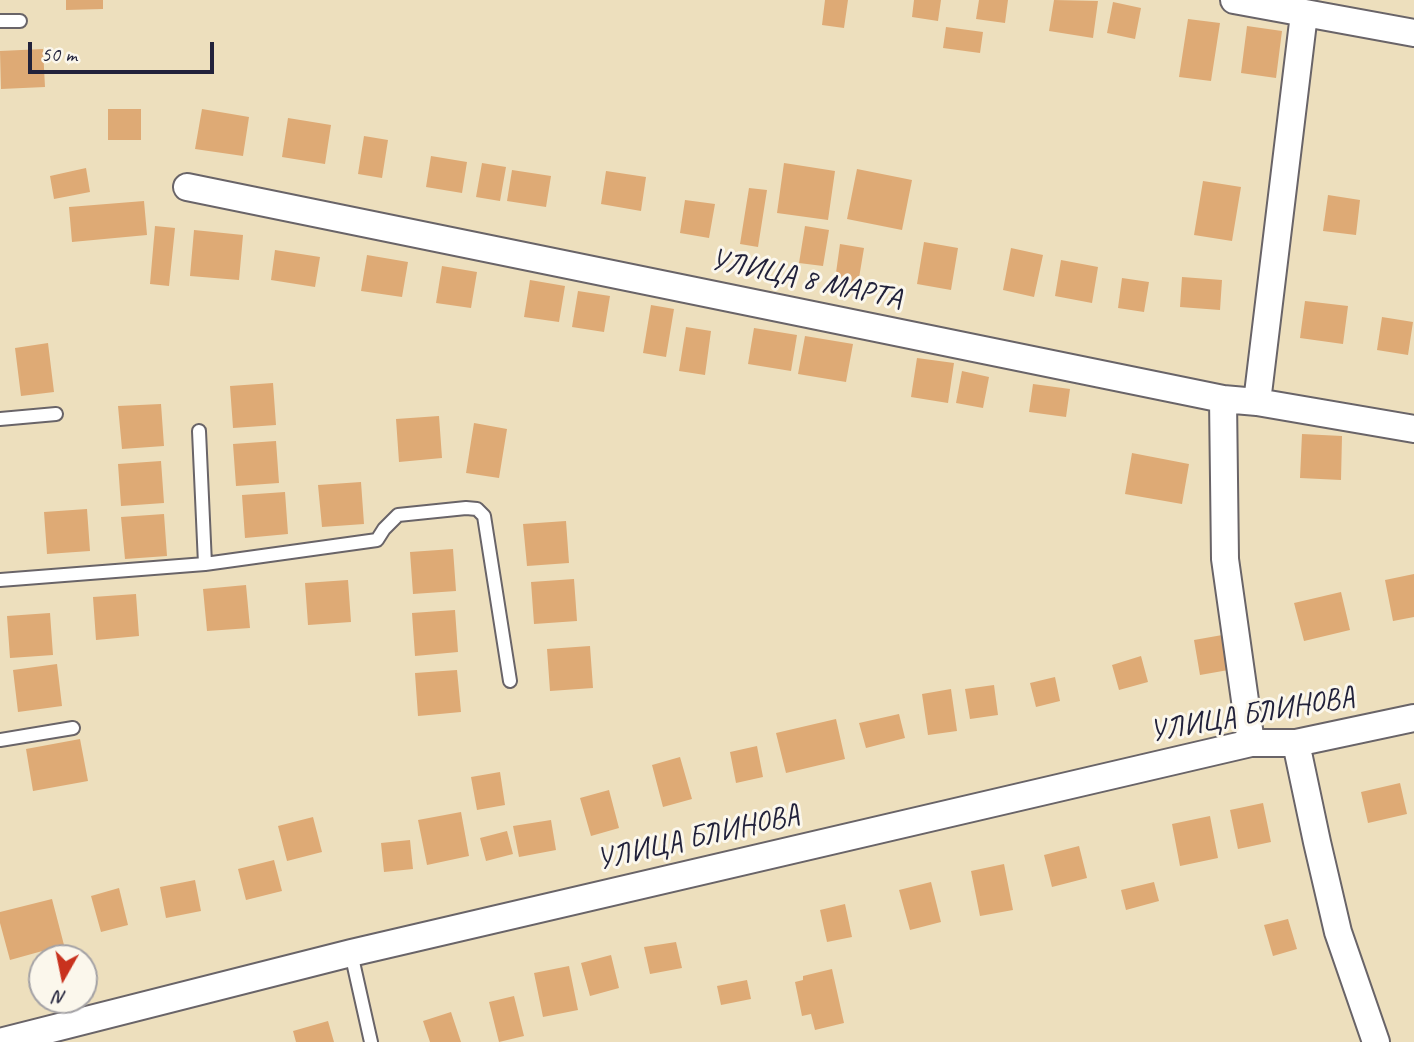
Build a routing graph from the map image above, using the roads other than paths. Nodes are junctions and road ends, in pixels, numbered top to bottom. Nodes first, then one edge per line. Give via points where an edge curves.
1 (1234, 0) edge
2 (1304, 14) junction
3 (20, 21) dead end
4 (0, 22) edge
5 (1414, 33) edge
6 (187, 187) dead end
7 (1223, 399) junction
8 (1257, 401) junction
9 (56, 414) dead end
10 (0, 419) edge
11 (1414, 429) edge
12 (199, 431) dead end
13 (205, 564) junction
14 (0, 580) edge
15 (510, 681) dead end
16 (1414, 718) edge
17 (73, 728) dead end
18 (0, 740) edge
19 (1251, 743) junction
20 (1296, 743) junction
21 (351, 953) junction
22 (0, 1042) edge
23 (371, 1042) edge
24 (1376, 1042) edge

1 - 2 street
2 - 5 street
2 - 8 street
3 - 4 lane
6 - 7 street, УЛИЦА 8 МАРТА
7 - 8 street, УЛИЦА 8 МАРТА
7 - 19 street via 1224,559
8 - 11 street, УЛИЦА 8 МАРТА
9 - 10 lane
12 - 13 lane
13 - 14 lane
13 - 15 lane via 377,540 398,515 477,509 484,516
16 - 20 street, УЛИЦА БЛИНОВА
17 - 18 lane
19 - 20 street, УЛИЦА БЛИНОВА
19 - 21 street, УЛИЦА БЛИНОВА
20 - 24 street via 1338,932
21 - 22 street, УЛИЦА БЛИНОВА
21 - 23 lane

